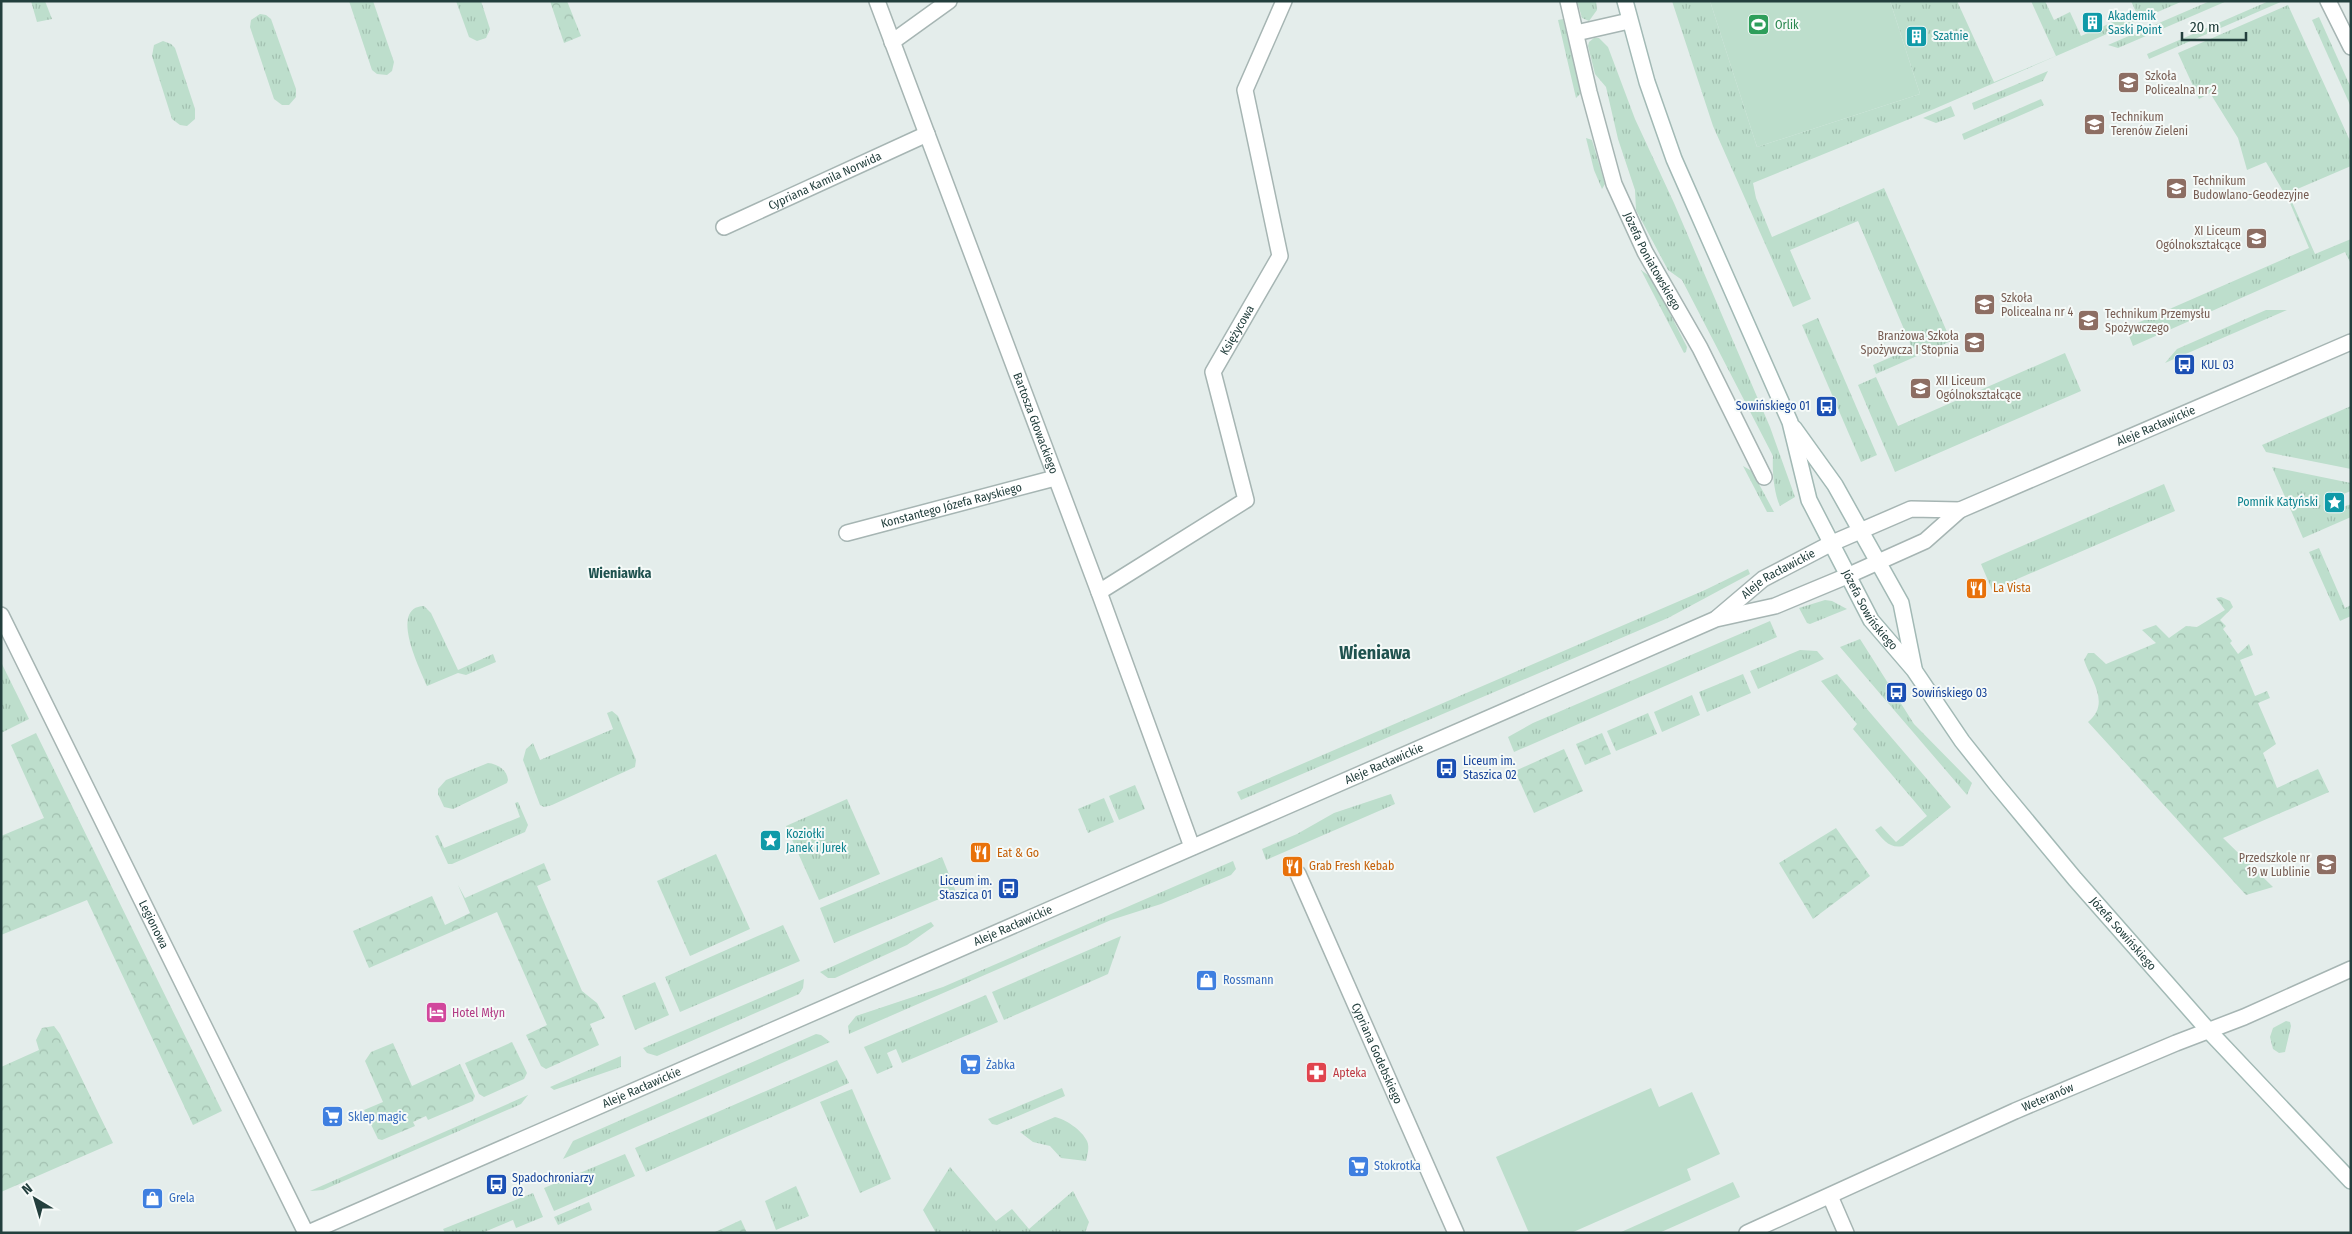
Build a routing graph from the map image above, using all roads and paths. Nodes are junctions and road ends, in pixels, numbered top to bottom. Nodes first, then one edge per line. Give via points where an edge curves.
1 (877, 1) edge
2 (949, 1) edge
3 (1284, 1) edge
4 (1568, 1) edge
5 (1625, 1) edge
6 (2328, 1) edge
7 (1630, 21) junction
8 (1576, 33) junction
9 (892, 42) junction
10 (2351, 47) edge
11 (927, 134) junction
12 (724, 227) dead end
13 (2351, 342) edge
14 (1790, 422) junction
15 (1764, 477) dead end
16 (1055, 478) junction
17 (1960, 510) junction
18 (1860, 531) junction
19 (847, 533) dead end
20 (1830, 544) junction
21 (1877, 562) junction
22 (1847, 576) junction
23 (1099, 592) junction
24 (1, 615) edge
25 (1716, 619) junction
26 (1914, 670) junction
27 (1192, 847) junction
28 (1298, 874) dead end
29 (2351, 969) edge
30 (2208, 1030) junction
31 (2351, 1181) edge
32 (1830, 1196) junction
33 (307, 1233) edge
34 (1456, 1233) edge
35 (1747, 1233) edge
36 (1846, 1233) edge

1 - 9 street, Bartosza Głowackiego
2 - 9 street
3 - 23 street, Księżycowa via 1244,90 1280,256 1213,372 1246,500
4 - 8 street, Józefa Poniatowskiego
5 - 7 street
6 - 10 street
7 - 8 street
7 - 14 street via 1674,159
8 - 15 street, Józefa Poniatowskiego via 1614,184 1645,252 1700,348
9 - 11 street, Bartosza Głowackiego
11 - 12 street, Cypriana Kamila Norwida
11 - 16 street, Bartosza Głowackiego
13 - 17 street, Aleje Racławickie
14 - 18 street via 1835,485
14 - 20 street via 1809,500
16 - 19 street, Konstantego Józefa Rayskiego
16 - 23 street, Bartosza Głowackiego
17 - 18 street, Aleje Racławickie via 1911,510
17 - 21 street, Aleje Racławickie via 1924,541
18 - 20 street, Aleje Racławickie
18 - 21 street
20 - 22 street, Józefa Sowińskiego
20 - 25 street, Aleje Racławickie via 1763,579
21 - 22 street, Aleje Racławickie
21 - 26 street, Józefa Sowińskiego via 1901,603
22 - 25 street, Aleje Racławickie via 1775,606
22 - 26 street, Józefa Sowińskiego via 1871,620
23 - 27 street, Bartosza Głowackiego
24 - 33 street, Legionowa
25 - 27 street, Aleje Racławickie
26 - 30 street, Józefa Sowińskiego via 1996,785
27 - 33 street, Aleje Racławickie
28 - 34 street, Cypriana Godebskiego
29 - 30 street, Weteranów
30 - 31 street, Józefa Sowińskiego
30 - 32 street, Weteranów via 2022,1108
32 - 35 street, Weteranów
32 - 36 street

